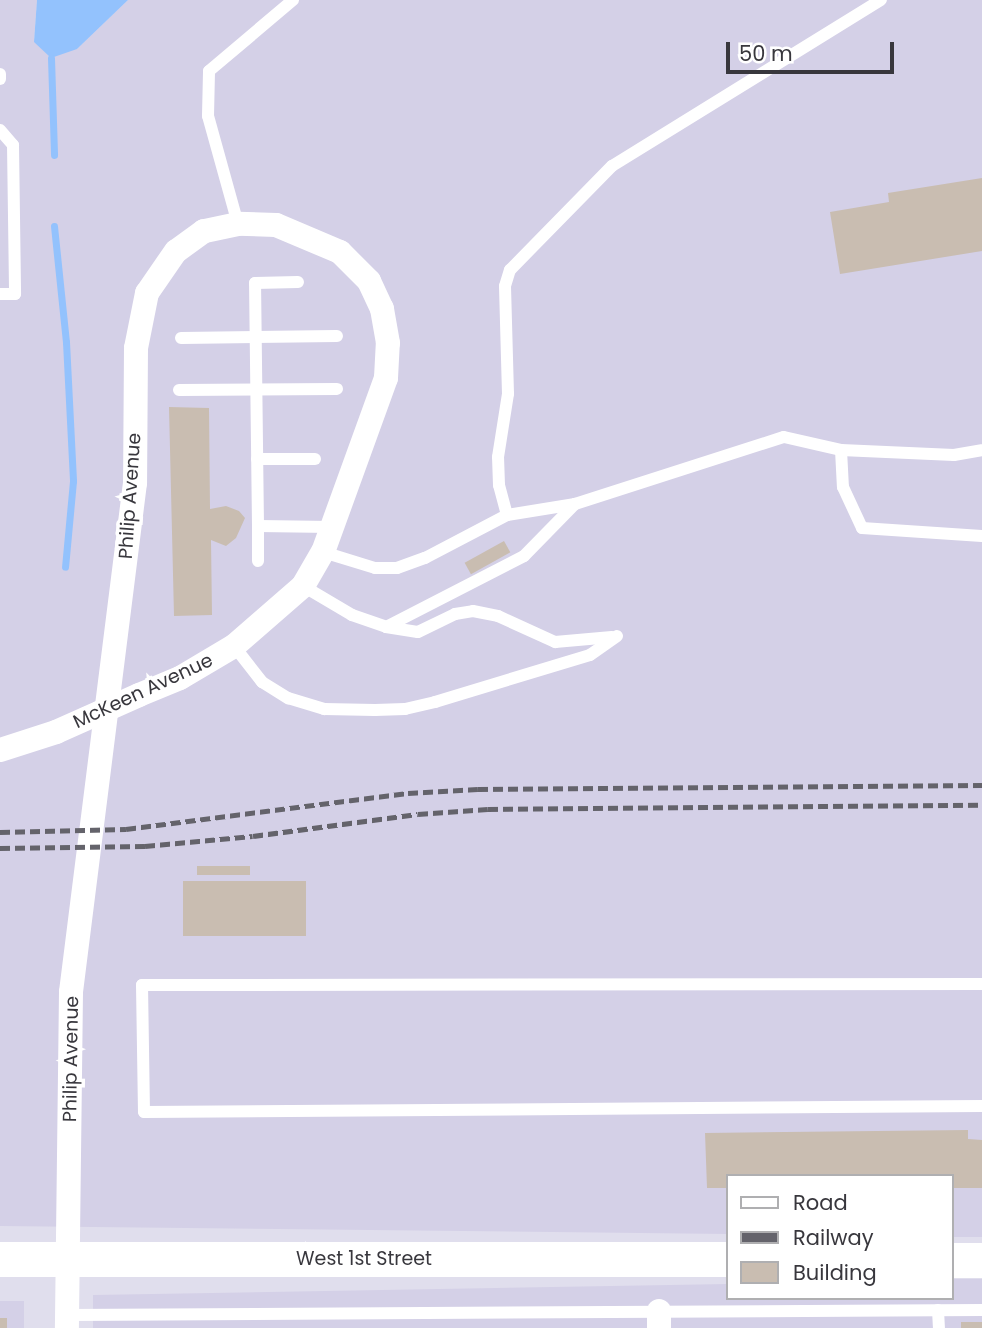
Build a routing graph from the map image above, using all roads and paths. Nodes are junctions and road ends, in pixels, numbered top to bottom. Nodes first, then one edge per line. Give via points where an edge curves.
1 (293, 0) edge
2 (881, 0) edge
3 (0, 130) edge
4 (238, 224) junction
5 (298, 282) dead end
6 (0, 294) edge
7 (337, 336) dead end
8 (256, 337) junction
9 (181, 338) dead end
10 (337, 388) dead end
11 (179, 390) dead end
12 (256, 390) junction
13 (841, 450) junction
14 (982, 450) edge
15 (257, 459) junction
16 (315, 459) dead end
17 (575, 504) junction
18 (507, 515) junction
19 (258, 526) junction
20 (332, 527) junction
21 (982, 536) edge
22 (323, 552) junction
23 (258, 561) dead end
24 (303, 586) junction
25 (275, 613) joint
26 (386, 626) junction
27 (234, 646) junction
28 (0, 750) edge
29 (982, 984) edge
30 (982, 1106) edge
31 (0, 1259) edge
32 (68, 1259) junction
33 (726, 1259) edge
34 (954, 1259) edge
35 (982, 1259) edge
36 (938, 1310) junction
37 (982, 1310) edge
38 (659, 1320) edge
39 (67, 1321) edge
40 (939, 1328) edge

1 - 4 lane via 209,71 208,116
2 - 18 lane via 612,166 510,270 505,286 508,394 498,457
3 - 6 lane via 13,145 15,295
4 - 20 street, Philip Avenue via 276,225 340,252 369,281 382,309 388,343 386,378
4 - 32 street, Philip Avenue via 204,231 176,251 147,293 136,348 135,483 71,992
5 - 8 lane via 255,283
7 - 8 lane
8 - 9 lane
8 - 12 lane
10 - 12 lane
11 - 12 lane
12 - 15 lane
13 - 14 lane via 954,455
13 - 17 lane via 784,437
13 - 21 lane via 843,487 862,528
15 - 16 lane
15 - 19 lane
17 - 18 lane
17 - 26 lane via 524,556
18 - 22 lane via 397,568 375,568
19 - 20 lane
19 - 23 lane
20 - 22 street, Philip Avenue
22 - 24 street, Philip Avenue
24 - 25 street, Philip Avenue
24 - 26 lane via 352,615
25 - 27 street, McKeen Avenue
26 - 27 lane via 418,632 455,614 473,611 498,616 555,642 617,636 590,654 448,698 405,709 375,710 324,709 288,698 262,682
27 - 28 street, McKeen Avenue via 180,678 56,732
29 - 30 lane via 142,985 144,1112
31 - 32 street, West 1st Street
32 - 33 street, West 1st Street
32 - 39 street, Philip Avenue
34 - 35 street
36 - 37 lane
36 - 38 lane
36 - 40 lane
38 - 39 lane

